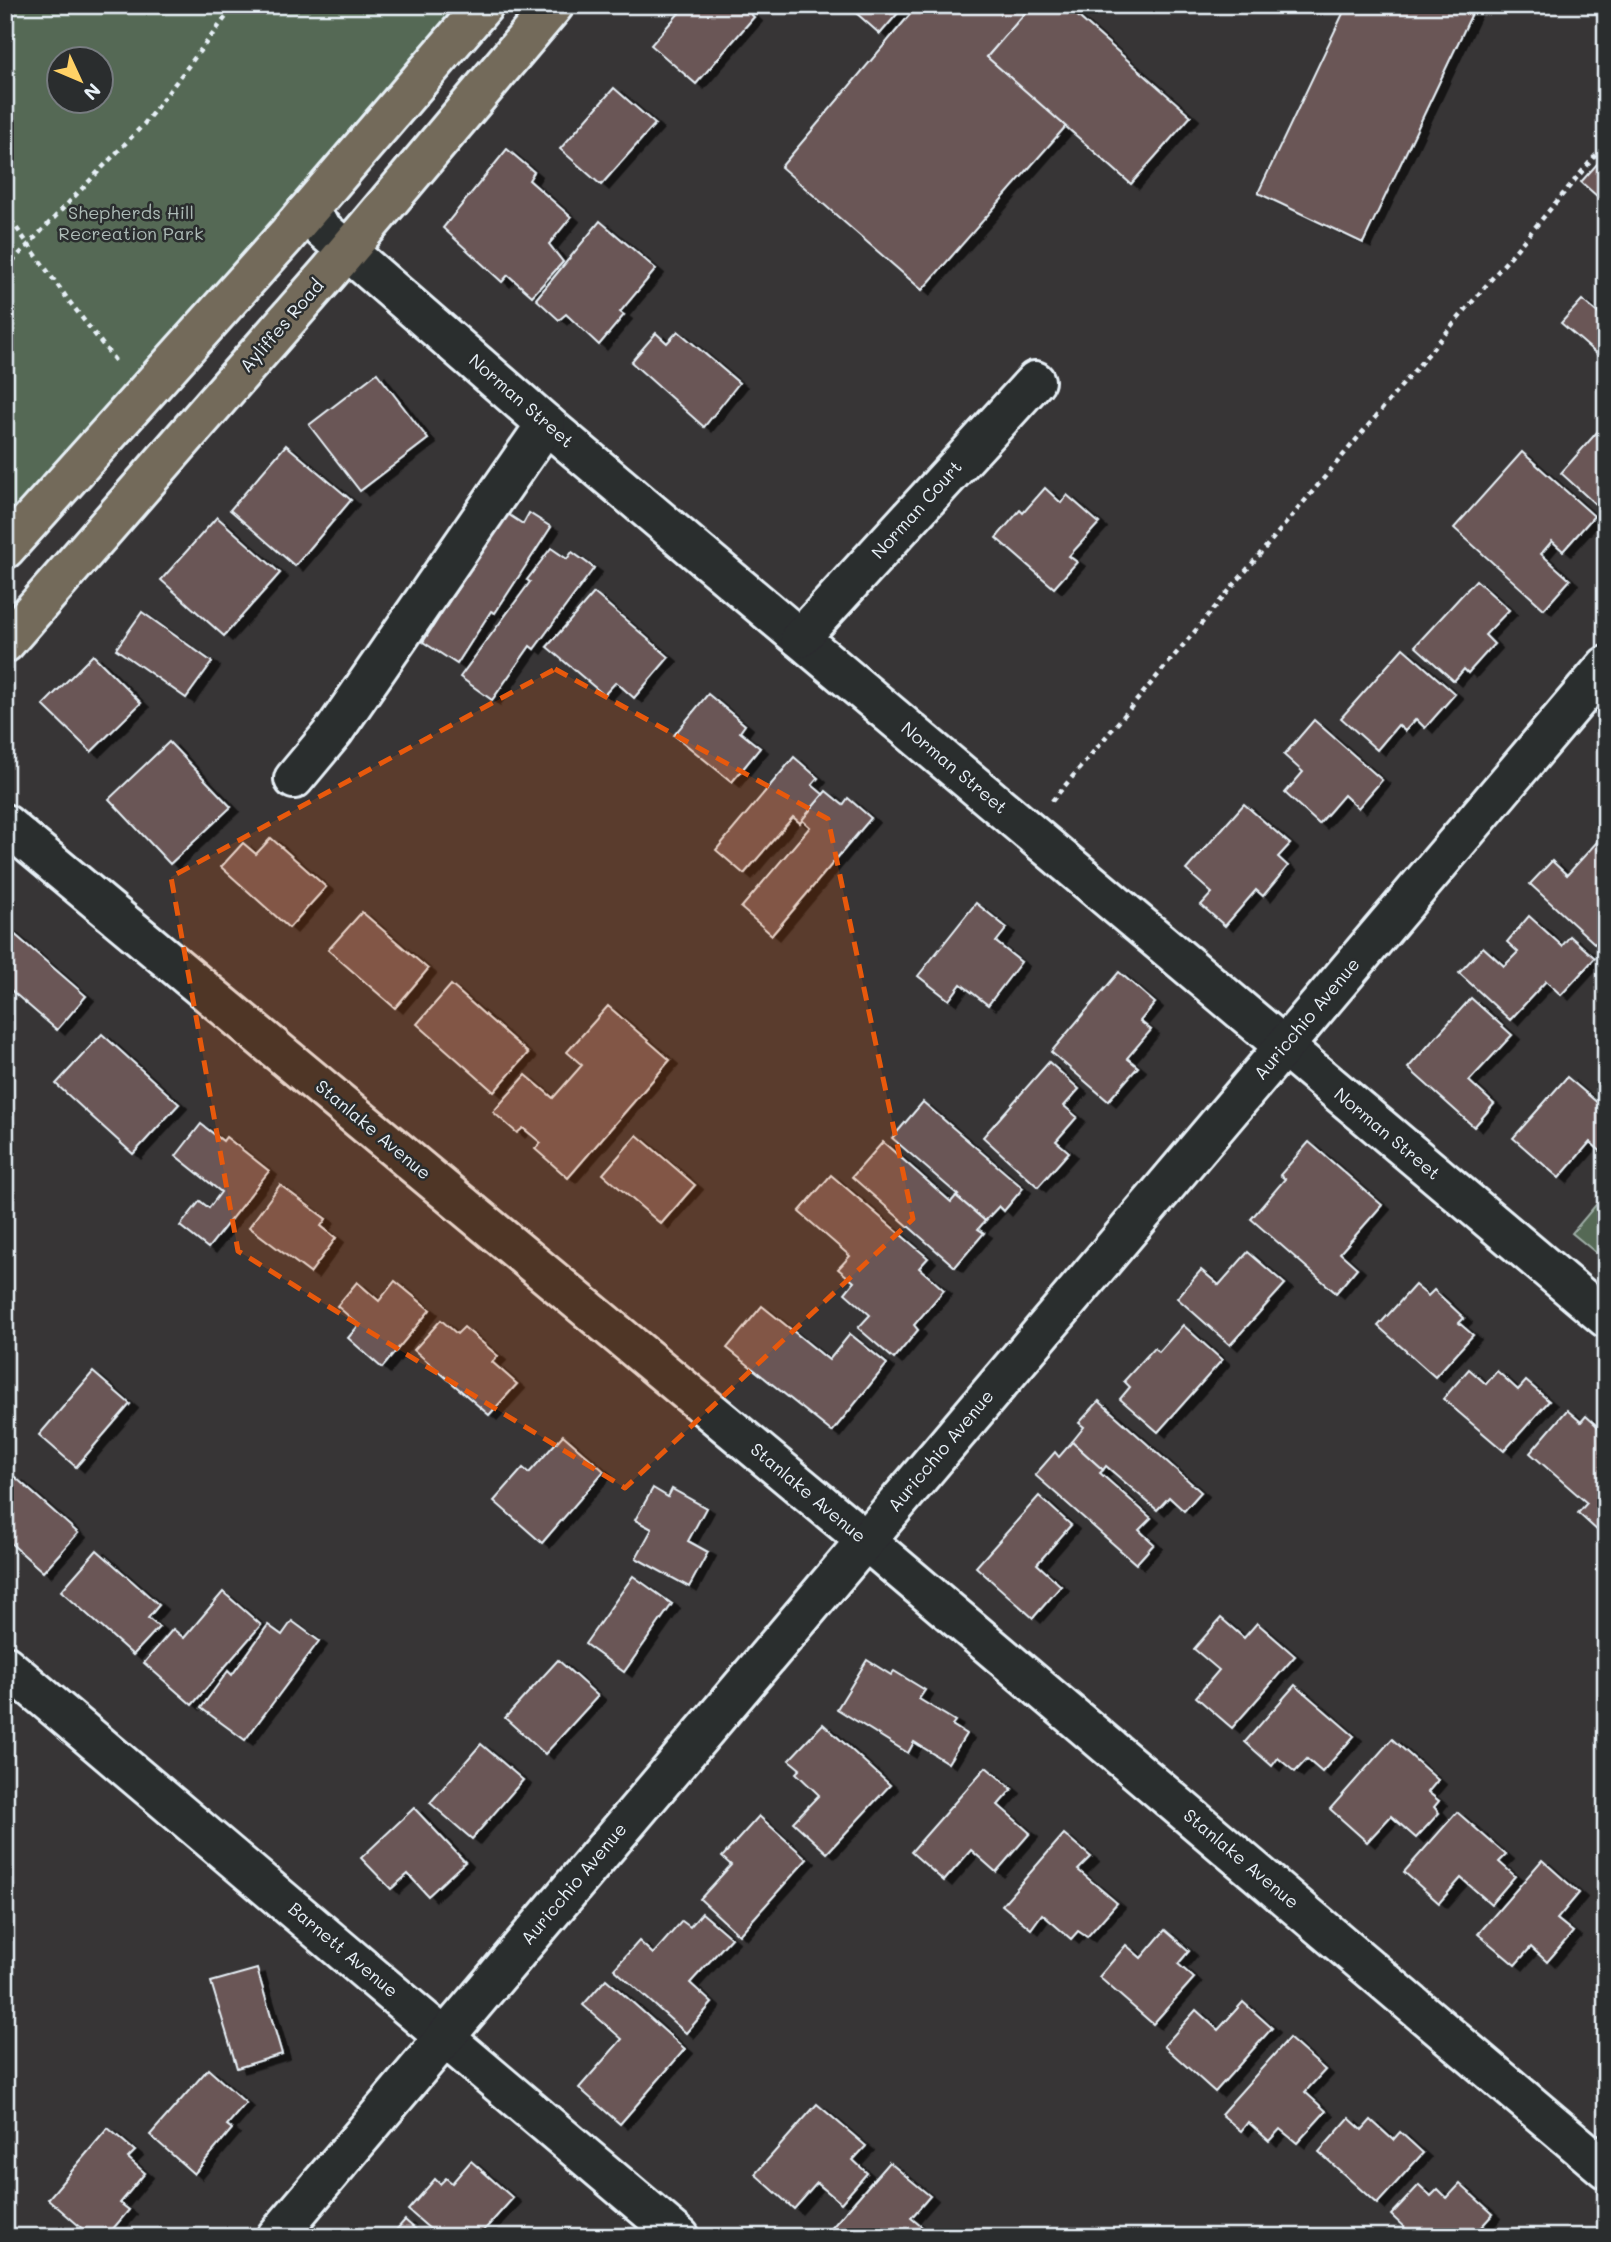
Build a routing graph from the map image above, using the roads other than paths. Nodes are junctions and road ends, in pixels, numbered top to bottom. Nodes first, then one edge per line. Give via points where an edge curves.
1 (484, 5) edge
2 (554, 5) edge
3 (305, 214) junction
4 (348, 250) junction
5 (1035, 381) dead end
6 (546, 424) junction
7 (5, 549) edge
8 (800, 638) junction
9 (5, 643) edge
10 (1606, 666) edge
11 (294, 779) dead end
12 (5, 824) edge
13 (1283, 1047) junction
14 (1606, 1318) edge
15 (865, 1540) junction
16 (5, 1665) edge
17 (445, 2036) junction
18 (1606, 2169) edge
19 (276, 2237) edge
20 (680, 2237) edge

1 - 3 main road
2 - 4 main road, Ayliffes Road
3 - 4 street, Norman Street
3 - 7 main road
4 - 6 street, Norman Street
4 - 9 main road, Ayliffes Road
5 - 8 street, Norman Court
6 - 8 street, Norman Street
6 - 11 street via 334,731
8 - 13 street, Norman Street
10 - 13 street, Auricchio Avenue
12 - 15 street, Stanlake Avenue
13 - 14 street, Norman Street
13 - 15 street, Auricchio Avenue
15 - 17 street, Auricchio Avenue
15 - 18 street, Stanlake Avenue
16 - 17 street, Barnett Avenue
17 - 19 street, Auricchio Avenue
17 - 20 street, Barnett Avenue

